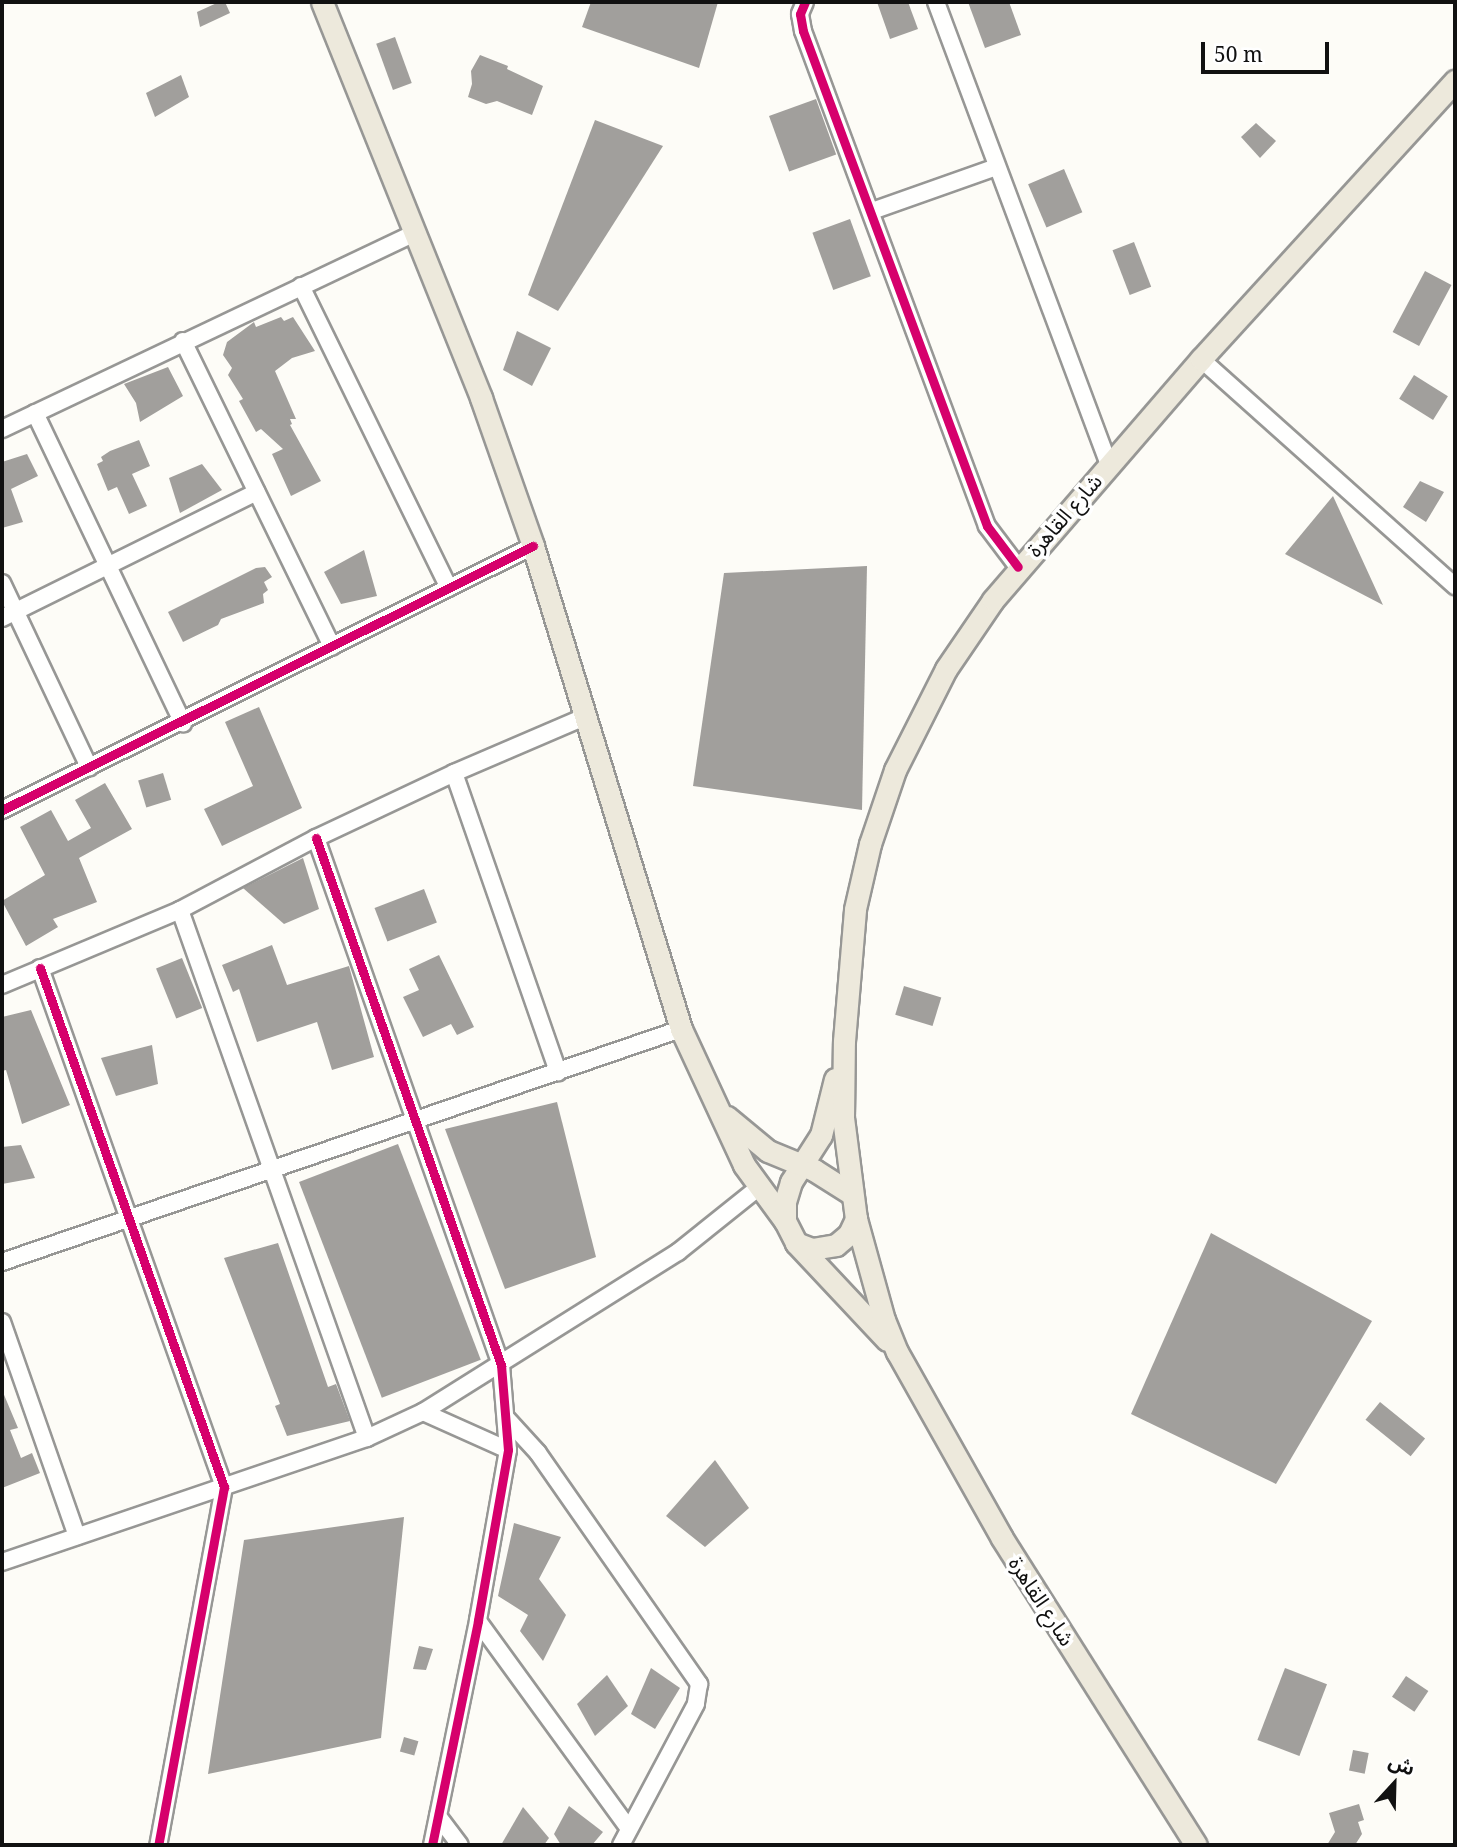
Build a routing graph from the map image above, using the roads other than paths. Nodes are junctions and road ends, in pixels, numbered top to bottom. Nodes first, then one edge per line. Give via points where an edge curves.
1 (322, 2) edge
2 (805, 2) edge
3 (936, 2) edge
4 (1455, 81) edge
5 (996, 167) junction
6 (872, 211) junction
7 (414, 233) junction
8 (301, 286) junction
9 (183, 341) junction
10 (1201, 359) junction
11 (34, 412) junction
12 (2, 429) edge
13 (1108, 464) junction
14 (257, 492) junction
15 (533, 546) junction
16 (108, 565) junction
17 (1018, 567) junction
18 (2, 583) edge
19 (1455, 586) edge
20 (449, 588) junction
21 (8, 615) edge
22 (332, 647) junction
23 (587, 716) junction
24 (183, 723) junction
25 (89, 767) junction
26 (454, 773) junction
27 (2, 810) edge
28 (316, 838) junction
29 (180, 910) junction
30 (40, 968) junction
31 (2, 985) edge
32 (681, 1029) junction
33 (844, 1041) junction
34 (558, 1072) junction
35 (717, 1104) junction
36 (415, 1119) junction
37 (801, 1165) junction
38 (273, 1170) junction
39 (758, 1188) junction
40 (852, 1194) junction
41 (128, 1219) junction
42 (856, 1219) junction
43 (785, 1221) junction
44 (796, 1243) junction
45 (2, 1262) edge
46 (2, 1321) edge
47 (897, 1352) junction
48 (501, 1365) junction
49 (423, 1412) junction
50 (507, 1419) junction
51 (367, 1438) junction
52 (508, 1450) junction
53 (224, 1487) junction
54 (77, 1536) junction
55 (2, 1562) edge
56 (478, 1621) junction
57 (438, 1816) junction
58 (629, 1829) junction
59 (158, 1845) edge
60 (432, 1845) edge
61 (460, 1845) edge
62 (621, 1845) edge
63 (1196, 1845) edge

1 - 7 main road
2 - 6 street via 800,14 803,31
3 - 5 street
4 - 10 main road, شارع القاهرة
5 - 6 street
5 - 13 street
6 - 17 street via 988,526
7 - 8 street
7 - 15 main road via 481,398
8 - 9 street
8 - 20 street
9 - 11 street
9 - 14 street
10 - 13 main road, شارع القاهرة
10 - 19 street
11 - 12 street
11 - 16 street
13 - 17 main road, شارع القاهرة
14 - 16 street
14 - 22 street
15 - 20 street
15 - 23 main road
16 - 21 street
16 - 24 street
17 - 33 main road, شارع القاهرة via 946,669 895,770 860,886
18 - 21 street
20 - 22 street
21 - 25 street
22 - 24 street
23 - 26 street
23 - 32 main road
24 - 25 street
25 - 27 street
26 - 28 street
26 - 34 street
28 - 29 street
28 - 36 street
29 - 30 street
29 - 38 street
30 - 31 street
30 - 41 street
32 - 34 street
32 - 35 main road
33 - 37 main road, شارع القاهرة via 824,1125
33 - 40 main road, شارع القاهرة via 843,1118
34 - 36 street
35 - 37 main road via 753,1141
35 - 39 main road
36 - 38 street
36 - 48 street
37 - 40 main road
37 - 43 main road, شارع القاهرة via 788,1192
38 - 41 street
38 - 51 street
39 - 43 main road
39 - 48 street via 678,1252
40 - 42 main road, شارع القاهرة
41 - 45 street
41 - 53 street
42 - 44 main road via 849,1234 836,1245 811,1249
42 - 47 main road, شارع القاهرة
43 - 44 main road, شارع القاهرة
44 - 47 main road, شارع القاهرة
46 - 54 street
47 - 63 main road, شارع القاهرة via 1002,1538
48 - 49 street
48 - 50 street
49 - 51 street
49 - 52 street
50 - 52 street
50 - 58 street via 538,1453 699,1684 696,1704
51 - 53 street
52 - 56 street
53 - 54 street
53 - 59 street
54 - 55 street
56 - 57 street
56 - 58 street
57 - 60 street
57 - 61 street
58 - 62 street

